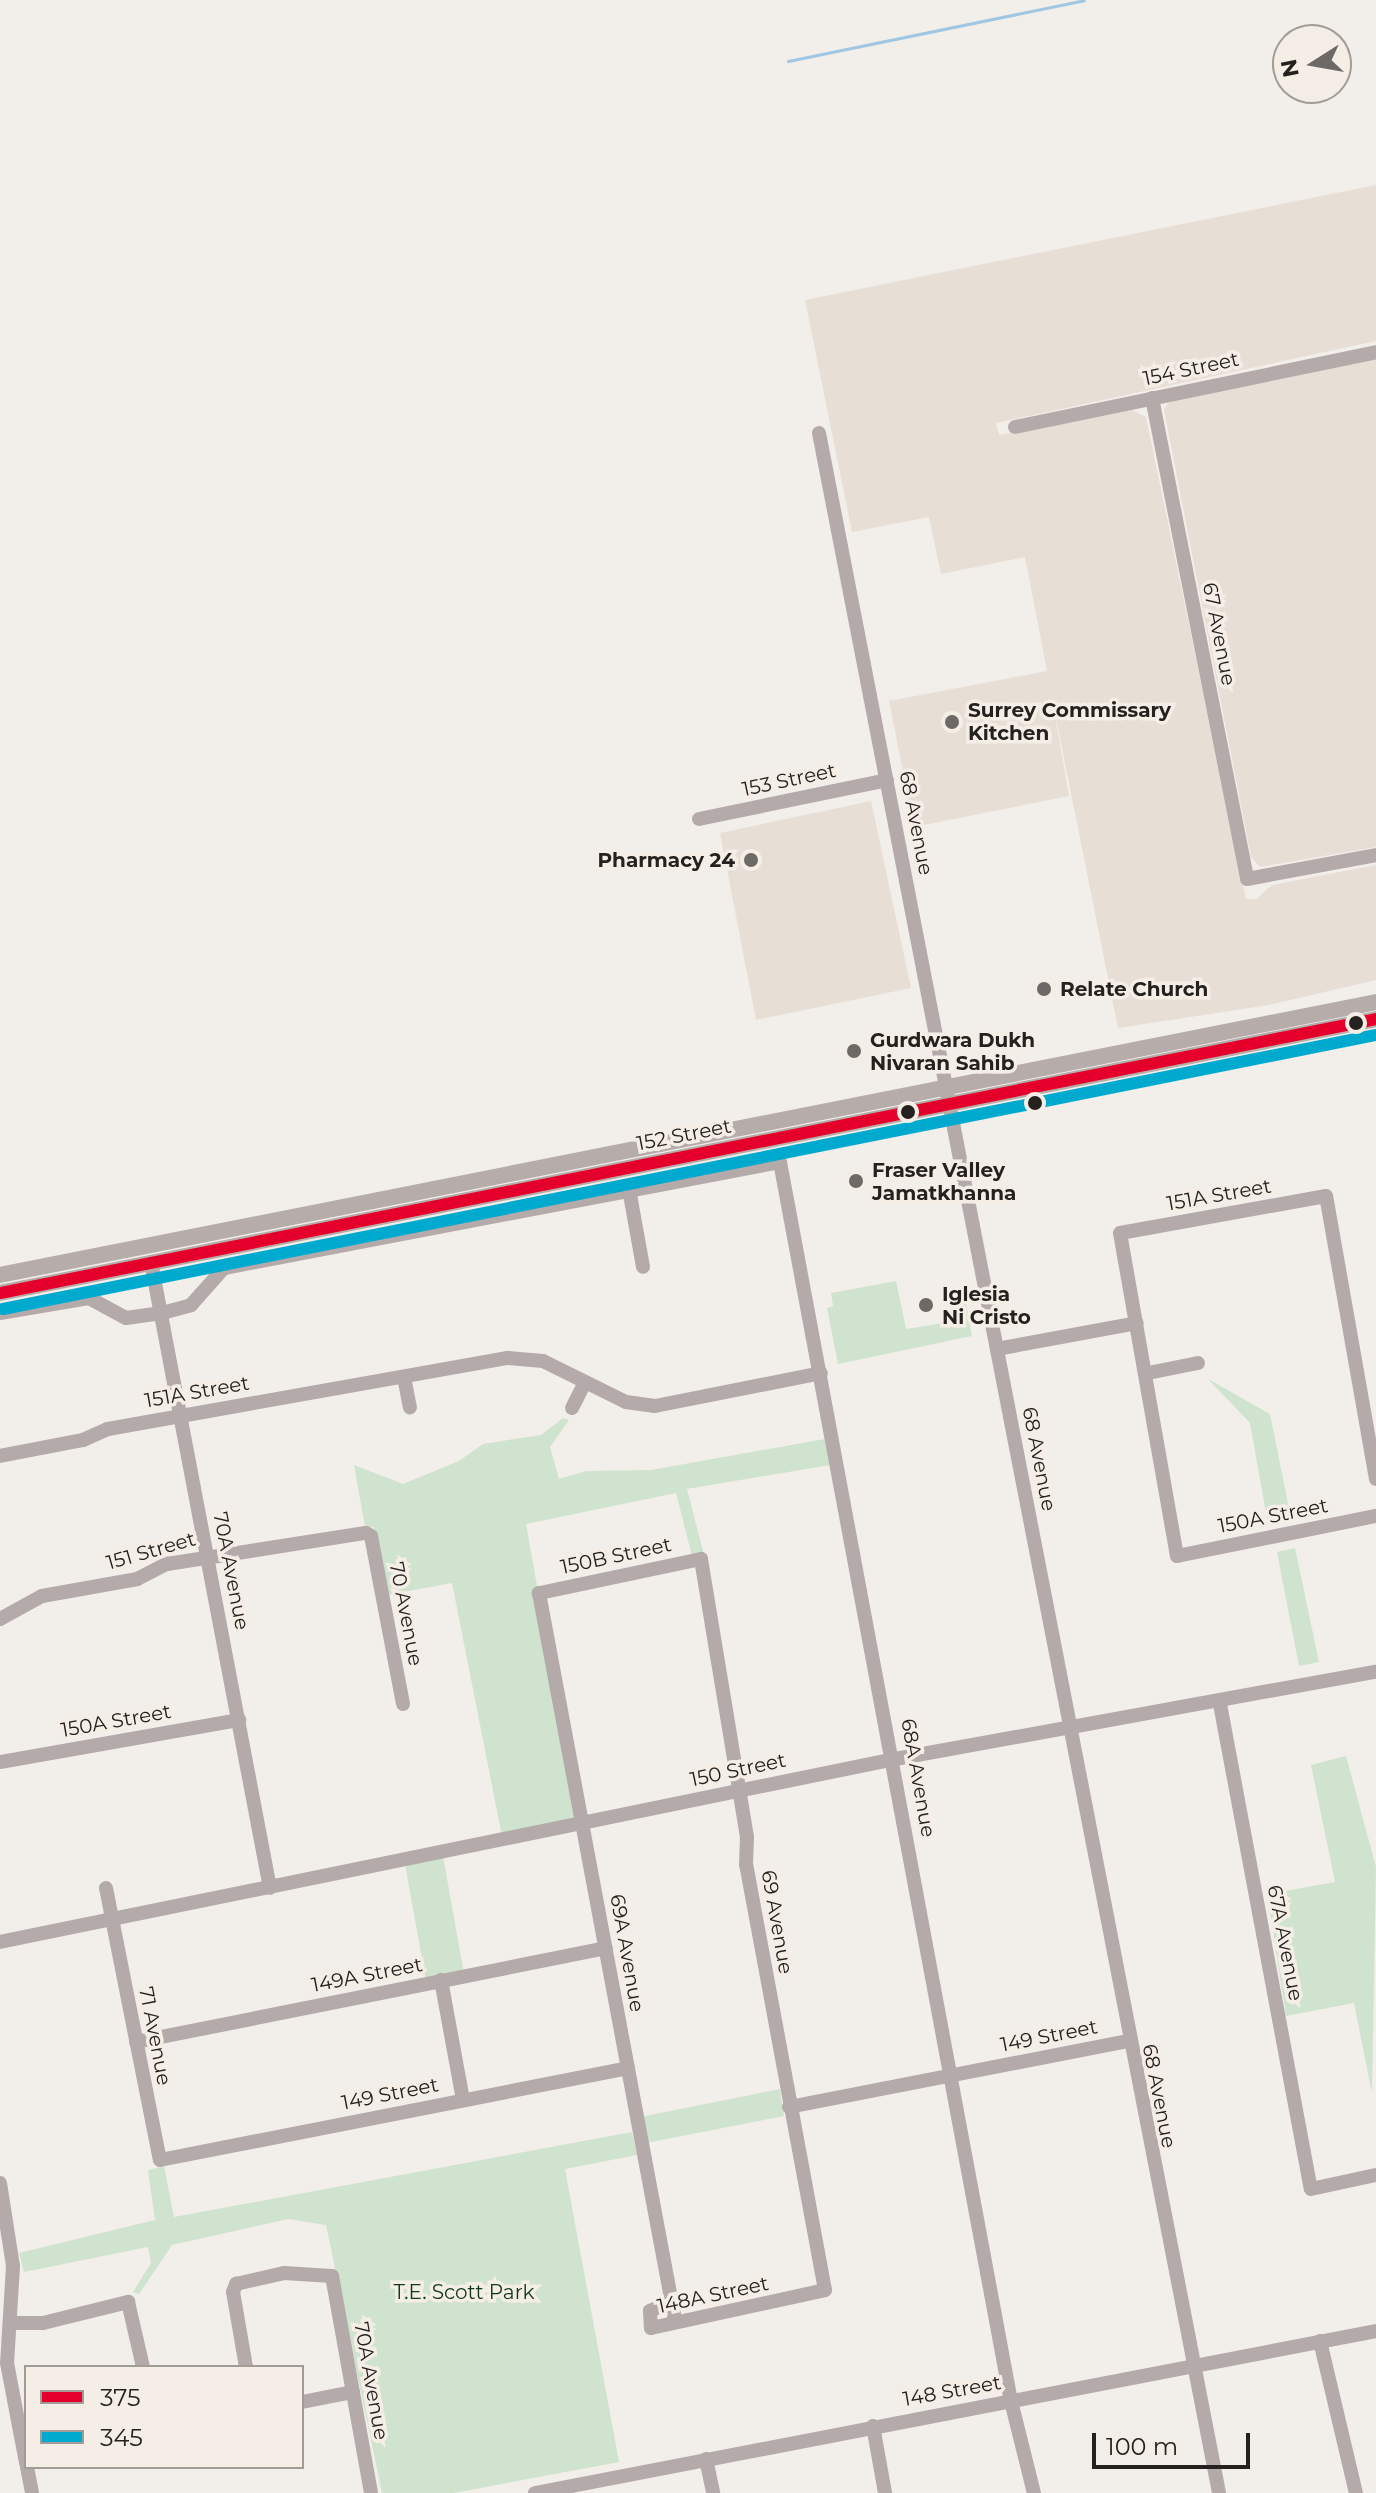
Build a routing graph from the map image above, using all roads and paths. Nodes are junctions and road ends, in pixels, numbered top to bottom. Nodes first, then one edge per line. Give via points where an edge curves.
1 (1376, 352) edge
2 (1152, 398) junction
3 (1015, 427) dead end
4 (819, 433) dead end
5 (887, 780) junction
6 (699, 819) dead end
7 (1376, 855) edge
8 (1376, 1002) edge
9 (1376, 1019) edge
10 (949, 1094) junction
11 (629, 1189) junction
12 (228, 1230) junction
13 (151, 1262) junction
14 (643, 1267) dead end
15 (0, 1275) edge
16 (0, 1293) edge
17 (0, 1313) edge
18 (162, 1313) junction
19 (1137, 1323) junction
20 (997, 1349) junction
21 (1198, 1363) dead end
22 (821, 1373) junction
23 (1148, 1373) junction
24 (404, 1377) junction
25 (585, 1382) junction
26 (410, 1407) dead end
27 (572, 1408) dead end
28 (181, 1415) junction
29 (0, 1456) edge
30 (1376, 1479) edge
31 (1376, 1516) edge
32 (366, 1533) joint
33 (208, 1555) junction
34 (701, 1559) joint
35 (539, 1593) joint
36 (0, 1619) edge
37 (1376, 1672) edge
38 (403, 1704) dead end
39 (1220, 1704) junction
40 (239, 1720) junction
41 (1070, 1729) junction
42 (895, 1759) junction
43 (0, 1762) edge
44 (740, 1790) junction
45 (583, 1824) junction
46 (106, 1888) dead end
47 (270, 1888) junction
48 (111, 1920) junction
49 (0, 1942) edge
50 (606, 1948) junction
51 (441, 1980) junction
52 (1129, 2041) junction
53 (136, 2042) junction
54 (628, 2068) junction
55 (952, 2076) junction
56 (463, 2100) junction
57 (789, 2107) junction
58 (160, 2160) joint
59 (1376, 2175) edge
60 (0, 2183) edge
61 (825, 2290) joint
62 (671, 2302) junction
63 (675, 2320) junction
64 (13, 2323) junction
65 (1376, 2331) edge
66 (1320, 2341) junction
67 (143, 2365) edge
68 (246, 2365) edge
69 (1190, 2367) junction
70 (353, 2392) junction
71 (1011, 2401) junction
72 (304, 2402) edge
73 (873, 2426) junction
74 (24, 2446) edge
75 (706, 2459) junction
76 (28, 2469) edge
77 (544, 2492) edge
78 (32, 2493) edge
79 (371, 2493) edge
80 (713, 2493) edge
81 (885, 2493) edge
82 (1034, 2493) edge
83 (1219, 2493) edge
84 (1356, 2493) edge

1 - 2 street, 154 Street
2 - 3 street, 154 Street
2 - 7 street, 67 Avenue via 1247,879
4 - 5 street, 68 Avenue
5 - 6 street, 153 Street
5 - 10 street, 68 Avenue
8 - 10 main road, 152 Street
9 - 10 main road, 152 Street
10 - 12 main road, 152 Street
10 - 13 main road, 152 Street
10 - 20 street, 68 Avenue
11 - 14 street
11 - 18 street via 224,1268 191,1305
11 - 22 street, 68A Avenue via 780,1162
12 - 13 main road via 158,1254
12 - 15 main road, 152 Street
13 - 16 main road, 152 Street
13 - 18 street, 70A Avenue
17 - 18 street via 89,1298 126,1318
18 - 28 street, 70A Avenue
19 - 20 street
19 - 23 street
19 - 30 street, 151A Street via 1120,1233 1326,1196
20 - 41 street, 68 Avenue
21 - 23 street
22 - 25 street, 151A Street via 655,1406 626,1402
22 - 42 street, 68A Avenue
23 - 31 street, 150A Street via 1155,1445 1177,1556
24 - 25 street, 151A Street via 508,1358 543,1361
24 - 26 street
24 - 28 street, 151A Street
25 - 27 street
28 - 29 street, 151A Street
28 - 33 street, 70A Avenue
32 - 33 street, 151 Street
32 - 38 street, 70 Avenue via 371,1536
33 - 36 street, 151 Street via 137,1579 42,1596
33 - 40 street, 70A Avenue
34 - 35 street, 150B Street
34 - 44 street, 69 Avenue
35 - 45 street, 69A Avenue
37 - 39 street, 150 Street
39 - 41 street, 150 Street
39 - 59 street, 67A Avenue via 1311,2189
40 - 43 street, 150A Street
40 - 47 street, 70A Avenue
41 - 42 street, 150 Street
41 - 52 street, 68 Avenue
42 - 44 street, 150 Street
42 - 55 street, 68A Avenue
44 - 45 street, 150 Street
44 - 57 street, 69 Avenue via 746,1865
45 - 47 street, 150 Street
45 - 50 street, 69A Avenue
46 - 48 street
47 - 48 street, 150 Street
48 - 49 street, 150 Street
48 - 53 street, 71 Avenue
50 - 51 street, 149A Street
50 - 54 street, 69A Avenue
51 - 53 street, 149A Street
51 - 56 street
52 - 55 street, 149 Street
52 - 69 street, 68 Avenue
53 - 58 street, 71 Avenue
54 - 56 street, 149 Street
54 - 62 street, 69A Avenue
55 - 57 street, 149 Street
55 - 71 street, 68A Avenue
56 - 58 street, 149 Street
57 - 61 street, 69 Avenue
60 - 64 street via 13,2266
61 - 63 street, 148A Street
62 - 63 street, 69A Avenue
62 - 63 street, 148A Street via 653,2308 647,2318 655,2329
64 - 67 street via 60,2320 128,2302
64 - 74 street via 7,2363
65 - 66 street, 148 Street
66 - 69 street, 148 Street
66 - 84 street
68 - 70 street, 70A Avenue via 233,2292 247,2280 284,2273 332,2276
69 - 71 street, 148 Street
69 - 83 street, 68 Avenue
70 - 72 street
70 - 79 street, 70A Avenue
71 - 73 street, 148 Street
71 - 82 street, 68A Avenue
73 - 75 street, 148 Street
73 - 81 street
75 - 77 street, 148 Street
75 - 80 street
76 - 78 street

